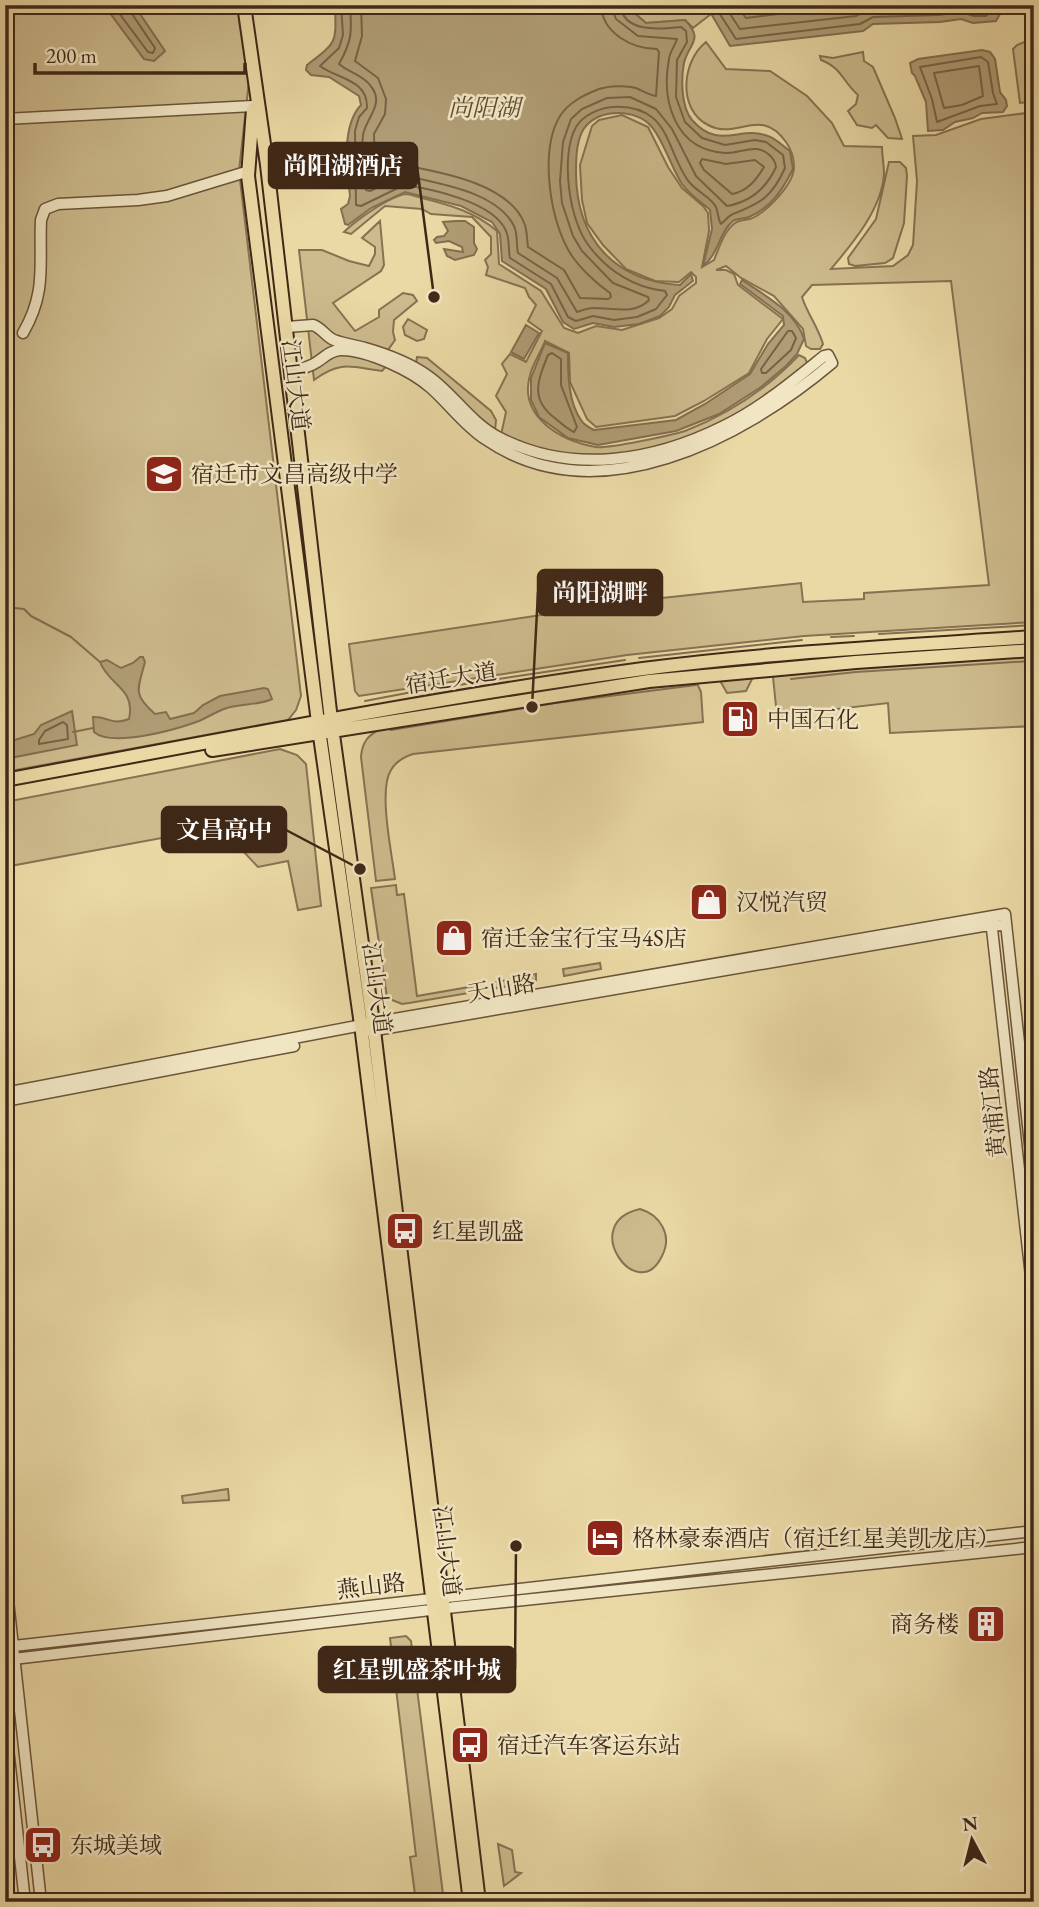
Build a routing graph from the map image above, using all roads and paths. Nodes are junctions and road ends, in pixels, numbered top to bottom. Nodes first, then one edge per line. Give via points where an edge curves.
1 (244, 5) edge
2 (253, 80) junction
3 (253, 106) junction
4 (5, 119) edge
5 (248, 171) junction
6 (287, 327) junction
7 (23, 333) dead end
8 (292, 371) junction
9 (1034, 637) edge
10 (1034, 650) edge
11 (326, 726) junction
12 (5, 780) edge
13 (5, 787) edge
14 (1006, 920) joint
15 (991, 921) junction
16 (367, 1028) junction
17 (5, 1093) edge
18 (5, 1101) edge
19 (1034, 1181) edge
20 (1034, 1303) edge
21 (1034, 1531) edge
22 (1034, 1547) edge
23 (5, 1573) edge
24 (438, 1603) junction
25 (9, 1646) edge
26 (10, 1659) edge
27 (5, 1721) edge
28 (25, 1902) edge
29 (41, 1902) edge
30 (470, 1902) edge
31 (479, 1902) edge

1 - 2 main road, 江山大道
2 - 3 main road, 江山大道
2 - 6 main road, 江山大道
3 - 4 street
3 - 5 main road, 江山大道
5 - 7 street via 167,196 58,204 45,209 41,288
5 - 11 main road, 江山大道
6 - 8 main road, 江山大道
6 - 8 street via 313,325 333,340 412,367 498,438 571,460 640,455 701,436 763,402 824,356 832,363 771,410 728,434 667,458 603,470 550,466 498,447 423,382 373,357 337,350
8 - 11 main road, 江山大道
9 - 11 main road, 宿迁大道 via 645,669
10 - 11 main road, 宿迁大道 via 697,676
11 - 12 main road, 宿迁大道
11 - 13 main road, 宿迁大道
11 - 16 main road, 江山大道
14 - 15 street, 天山路
14 - 19 street, 黄浦江路
15 - 16 street, 天山路
15 - 20 street, 黄浦江路
16 - 17 street, 天山路
16 - 18 street, 天山路
16 - 24 main road, 江山大道
21 - 24 street, 燕山路
22 - 24 street, 燕山路
23 - 25 street
24 - 25 street, 燕山路
24 - 26 street, 燕山路
24 - 30 main road, 江山大道
24 - 31 main road, 江山大道
25 - 26 street
26 - 29 street
27 - 28 street

